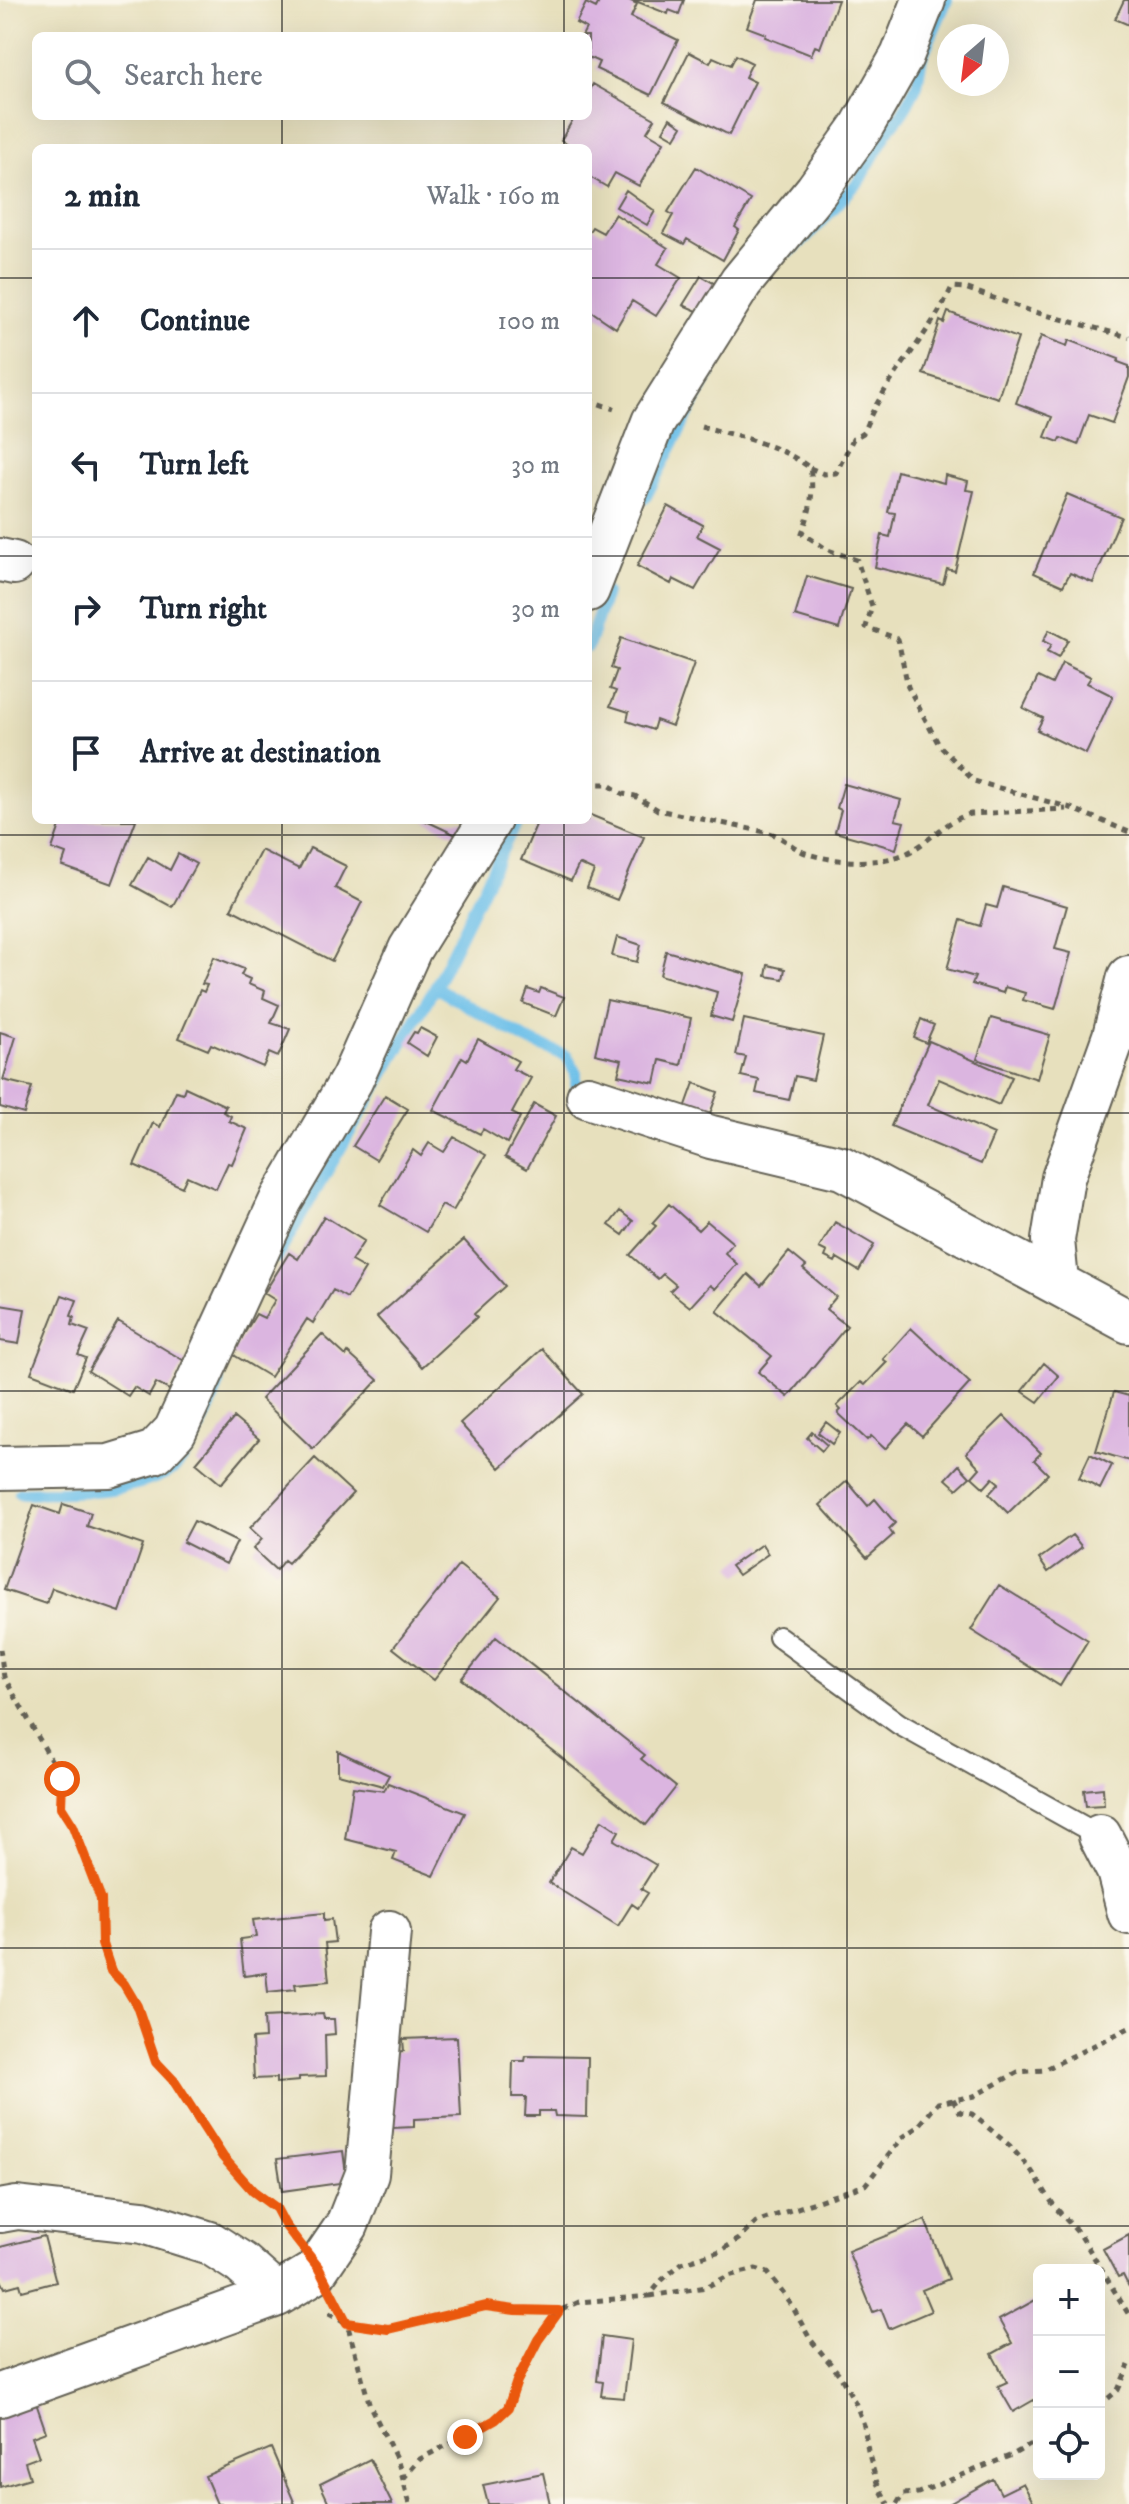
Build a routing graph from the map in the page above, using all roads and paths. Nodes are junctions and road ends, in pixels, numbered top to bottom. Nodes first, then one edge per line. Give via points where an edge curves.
1 (924, 0) edge
2 (1129, 337) edge
3 (662, 409) junction
4 (810, 468) junction
5 (592, 580) edge
6 (592, 783) edge
7 (1071, 808) junction
8 (488, 824) edge
9 (1129, 832) edge
10 (1129, 977) edge
11 (588, 1097) dead end
12 (1057, 1282) junction
13 (1129, 1322) edge
14 (0, 1468) edge
15 (779, 1637) dead end
16 (0, 1649) edge
17 (1100, 1836) joint
18 (1129, 1913) edge
19 (389, 1932) dead end
20 (1129, 2028) edge
21 (953, 2099) junction
22 (0, 2211) edge
23 (318, 2267) junction
24 (277, 2295) junction
25 (649, 2296) junction
26 (559, 2311) junction
27 (1129, 2315) edge
28 (347, 2323) junction
29 (1129, 2365) edge
30 (0, 2395) edge
31 (1105, 2401) edge
32 (1033, 2443) edge
33 (402, 2479) junction
34 (410, 2504) edge
35 (888, 2504) edge
36 (897, 2504) edge

1 - 3 street via 902,56 861,128 741,282
2 - 4 path via 952,287 836,473
3 - 4 path via 768,445
3 - 5 street
4 - 7 path via 810,514 802,533 857,560 872,606 866,627 898,639 908,687 939,745 974,781
6 - 7 path via 607,784 658,810 784,837 806,854 858,862 885,861 911,851 957,817
7 - 9 path
8 - 14 street via 410,949 352,1079 281,1200 175,1431 155,1452 109,1466
10 - 12 street via 1114,1036 1063,1178 1053,1240
11 - 12 street via 711,1137 842,1168
12 - 13 street
15 - 17 lane via 899,1724
16 - 23 path via 4,1677 62,1779 61,1807 101,1899 102,1944 111,1971 137,2006 156,2062 223,2157 276,2208
17 - 18 street via 1118,1871
19 - 23 street via 367,2174 347,2225
20 - 21 path via 1044,2070 1018,2072 974,2096
21 - 25 path via 938,2103 903,2137 865,2185 756,2222 720,2251 682,2263
21 - 27 path via 960,2112 972,2114 1031,2170 1081,2236
22 - 24 street via 17,2208 143,2222 210,2243
23 - 24 street
23 - 28 path
24 - 28 path via 302,2298
24 - 30 street
25 - 26 path via 579,2302
25 - 35 path via 706,2287 756,2269 768,2273 855,2402 877,2483
26 - 28 path via 486,2306 388,2329
26 - 33 path via 538,2340 508,2408 420,2459
28 - 33 path via 370,2406
29 - 31 path via 1118,2390
32 - 36 path via 918,2493 903,2494
33 - 34 path

